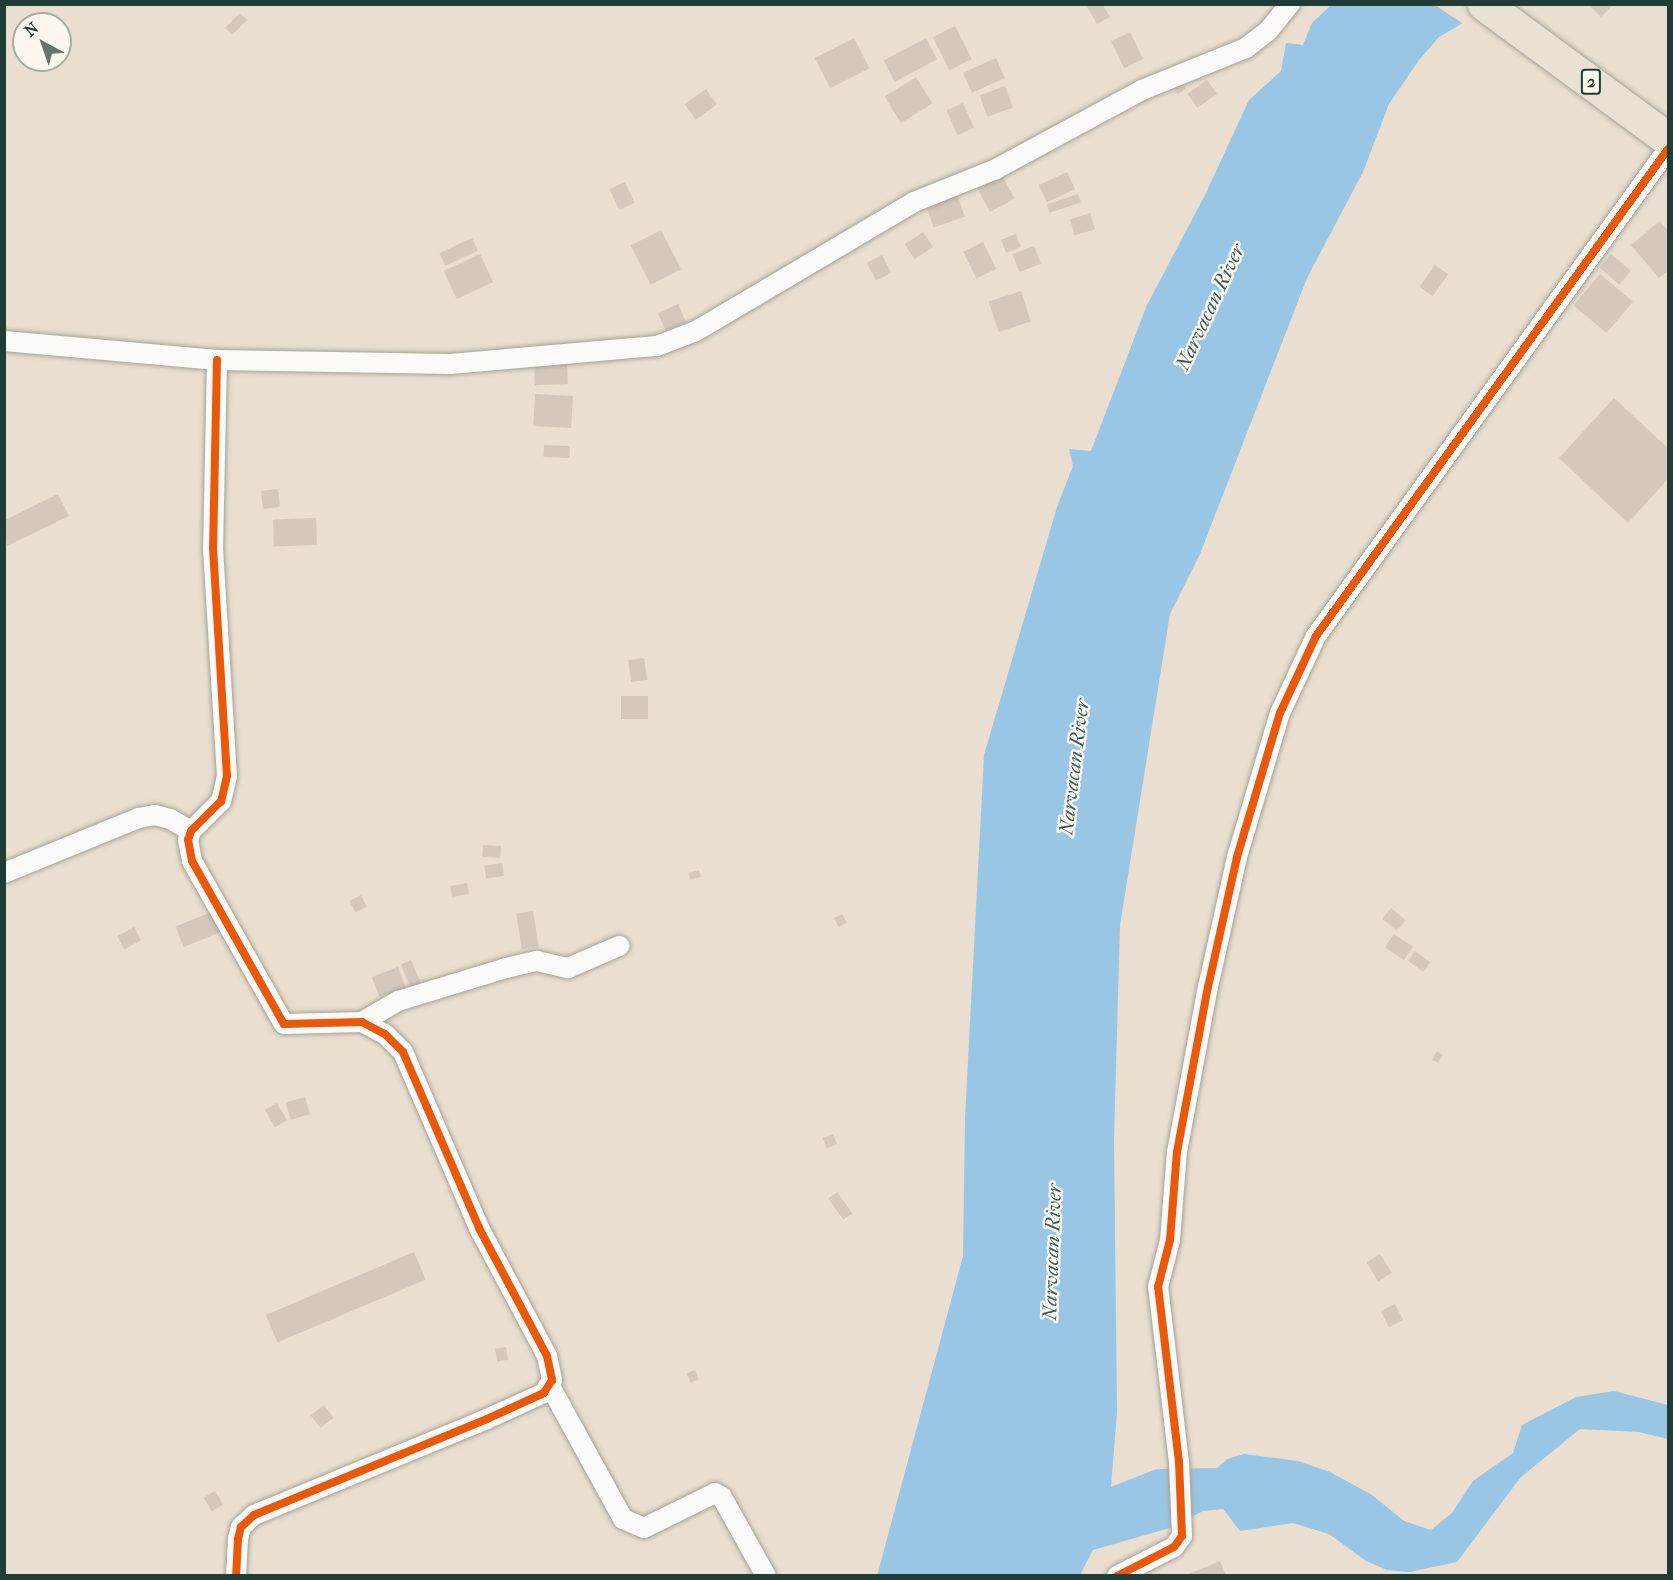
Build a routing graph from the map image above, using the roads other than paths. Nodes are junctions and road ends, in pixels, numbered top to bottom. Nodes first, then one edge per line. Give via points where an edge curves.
1 (1290, 4) edge
2 (1484, 4) edge
3 (1668, 139) edge
4 (1668, 149) edge
5 (4, 341) edge
6 (218, 360) junction
7 (191, 831) junction
8 (4, 873) edge
9 (619, 945) dead end
10 (362, 1022) junction
11 (550, 1386) junction
12 (236, 1575) edge
13 (766, 1575) edge
14 (1117, 1575) edge

1 - 6 street via 1268,31 1246,48 1142,90 996,169 914,202 676,341 627,351 450,364
2 - 3 highway, 2
4 - 14 street via 1316,636 1280,713 1238,857 1208,987 1177,1152 1170,1240 1158,1287 1179,1462 1182,1536 1174,1546
5 - 6 street
6 - 7 street via 213,548 227,776 221,801
7 - 8 street via 155,815 139,818
7 - 10 street via 188,840 192,861 281,1021 291,1027
9 - 10 street via 568,969 537,961 506,968 398,1001
10 - 11 street via 385,1034 403,1052 479,1228 547,1356
11 - 12 street via 487,1419 254,1515 241,1527 235,1552
11 - 13 street via 623,1519 644,1528 715,1493 722,1497

